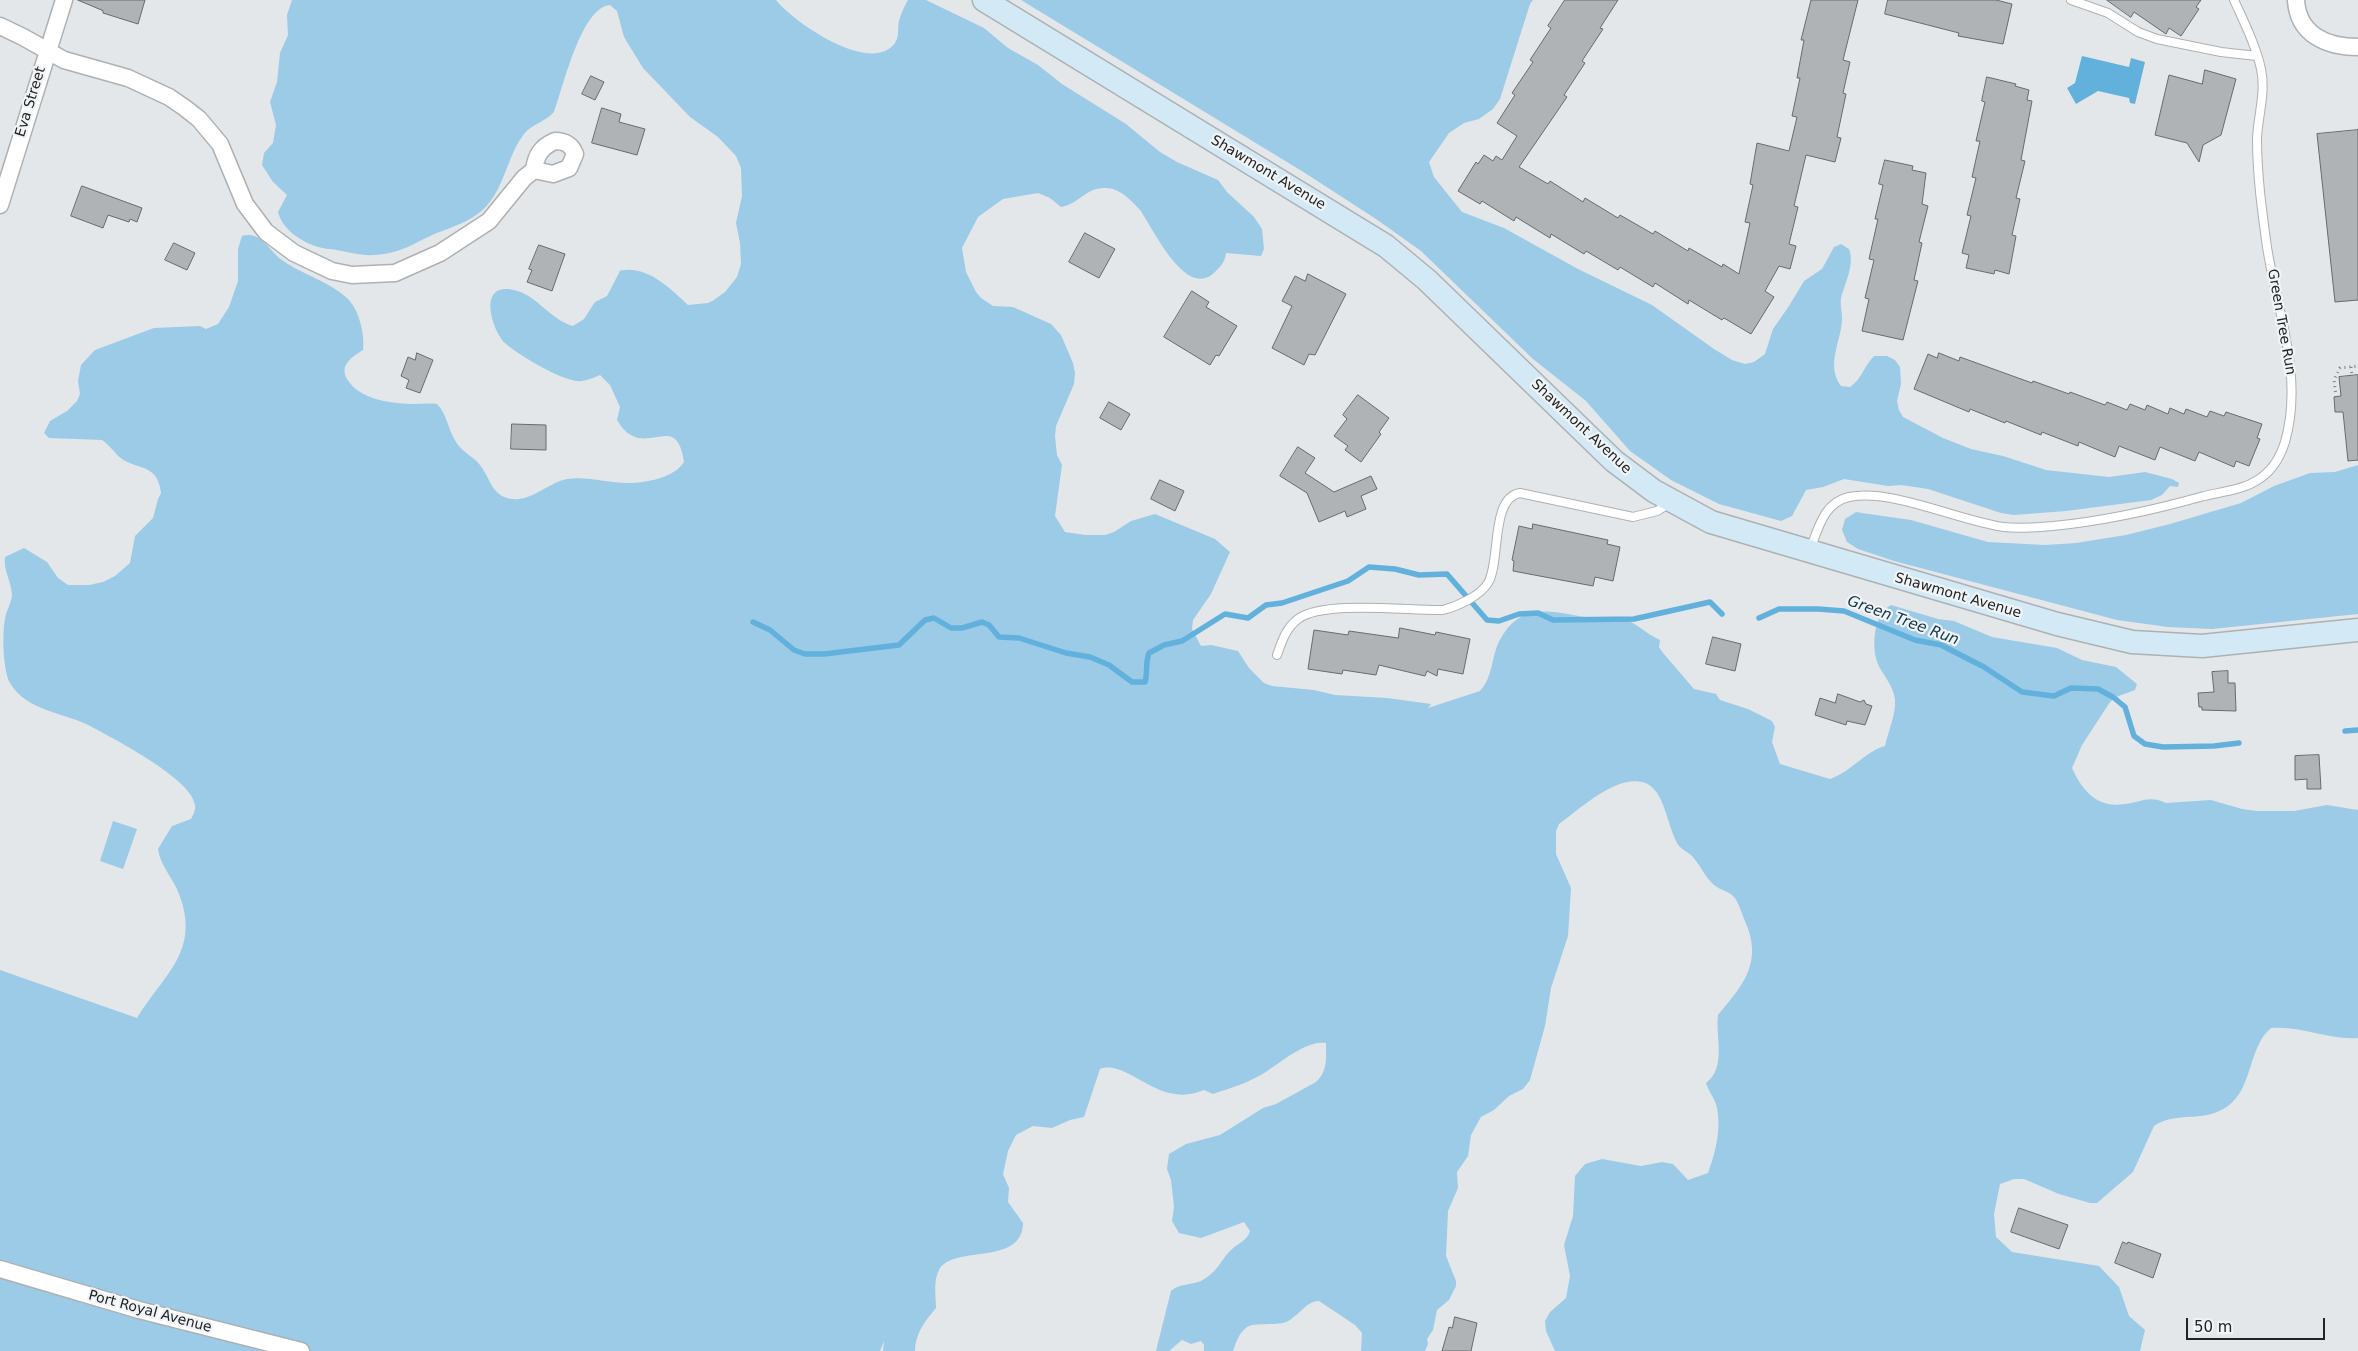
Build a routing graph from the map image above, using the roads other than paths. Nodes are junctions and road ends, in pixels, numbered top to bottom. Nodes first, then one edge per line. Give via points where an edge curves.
1 (64, 0) edge
2 (984, 0) edge
3 (2071, 0) edge
4 (2234, 0) edge
5 (2296, 0) edge
6 (0, 26) edge
7 (2358, 47) edge
8 (46, 51) junction
9 (2257, 56) junction
10 (534, 170) dead end
11 (0, 205) edge
12 (1671, 502) junction
13 (1810, 552) junction
14 (2358, 630) edge
15 (1277, 654) dead end
16 (0, 1269) edge
17 (301, 1351) edge

1 - 8 street, Eva Street
2 - 12 main road, Shawmont Avenue via 1386,246 1427,280 1614,461
3 - 9 lane via 2108,14 2157,39
4 - 9 lane, Green Tree Run
5 - 7 street via 2296,9 2305,27 2320,41
6 - 8 street
8 - 10 street via 64,60 128,78 185,108 220,144 245,204 266,232 294,253 332,271 352,276 395,273 440,253 489,221
8 - 11 street, Eva Street
9 - 13 lane, Green Tree Run via 2262,79 2257,135 2258,184 2292,373 2289,422 2281,451 2272,467 2252,483 2164,507 2094,521 2033,527 2006,527 1886,498 1850,496 1830,506
12 - 13 main road, Shawmont Avenue via 1729,529
12 - 15 lane via 1656,512 1634,517 1513,494 1504,505 1492,575 1483,589 1456,606 1436,610 1320,610 1292,624
13 - 14 main road, Shawmont Avenue via 2057,624 2132,642 2212,645
16 - 17 street, Port Royal Avenue via 174,1320

